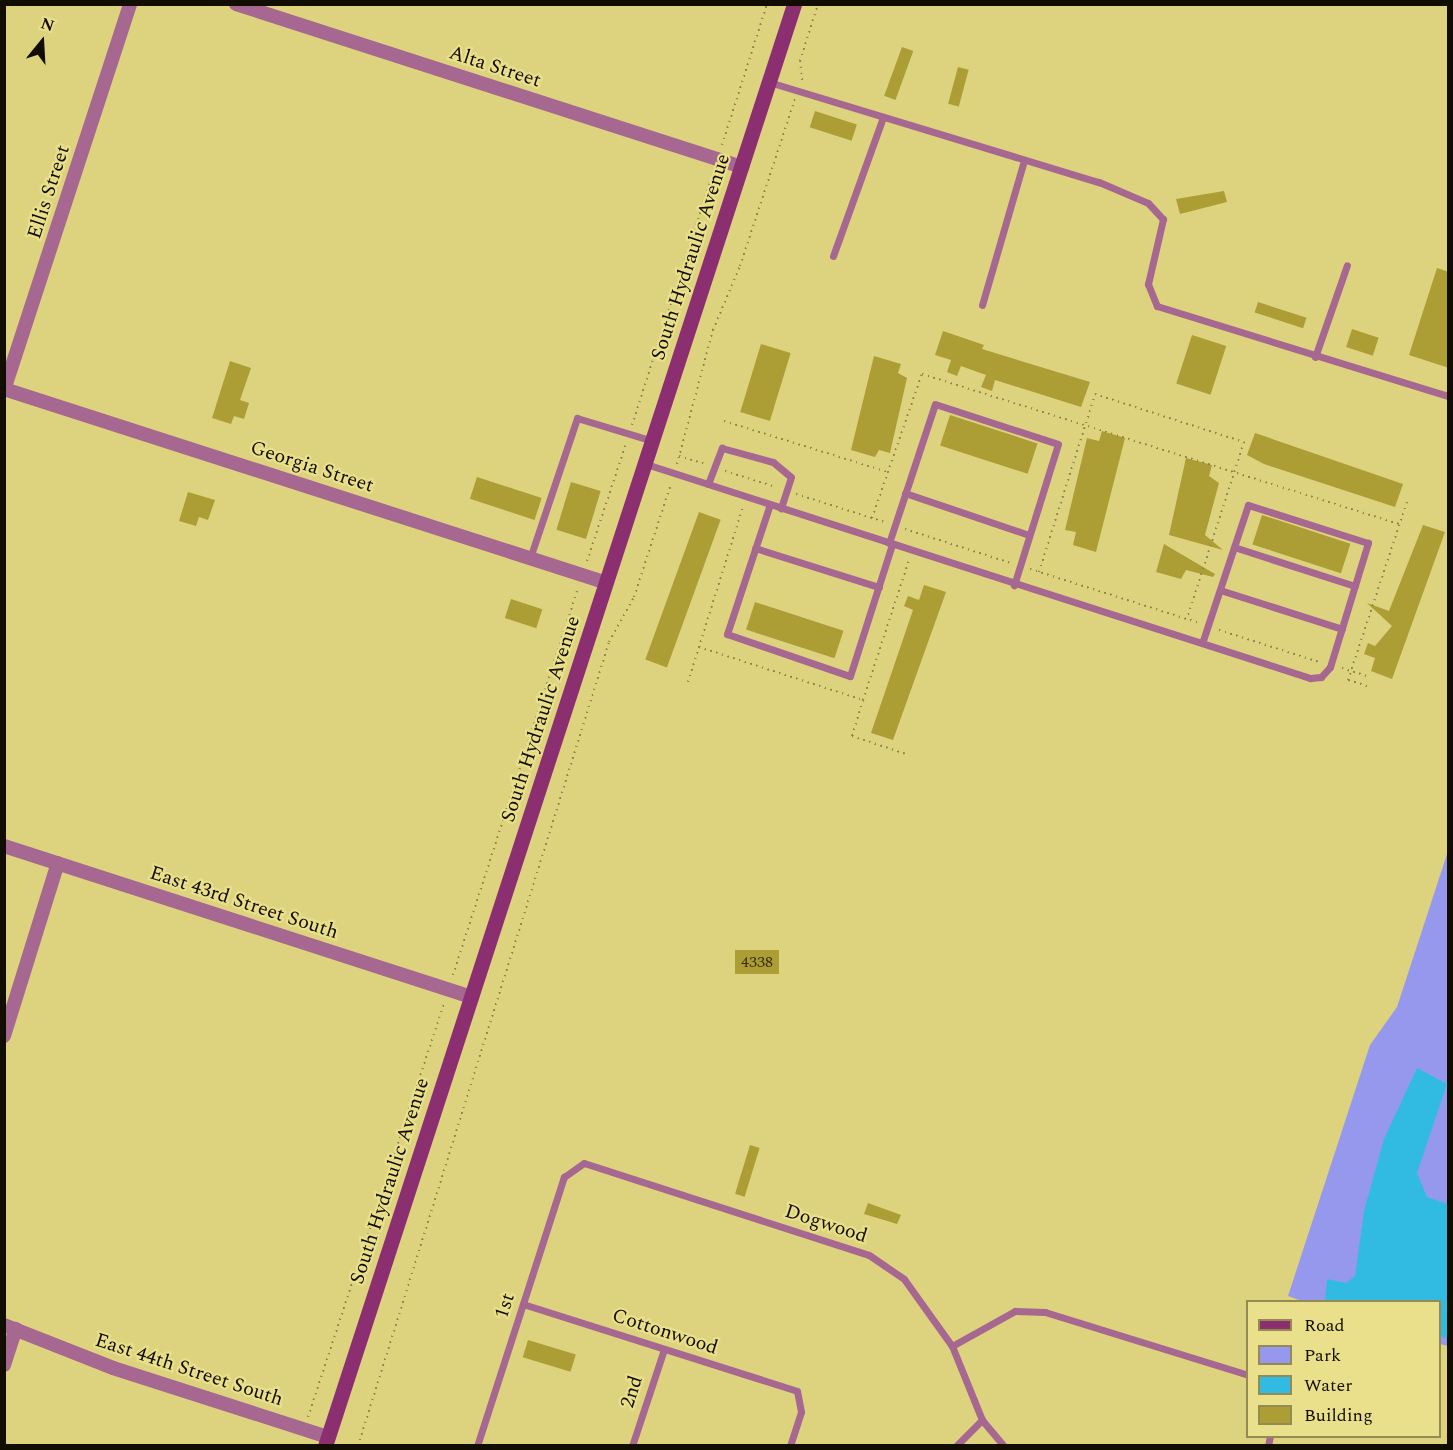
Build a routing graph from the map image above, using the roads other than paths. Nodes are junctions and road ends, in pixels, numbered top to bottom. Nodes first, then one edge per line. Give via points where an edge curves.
1 (130, 4) edge
2 (236, 4) edge
3 (794, 4) edge
4 (769, 82) junction
5 (883, 117) junction
6 (1024, 160) junction
7 (742, 167) junction
8 (833, 256) dead end
9 (1347, 265) dead end
10 (982, 305) dead end
11 (1315, 357) junction
12 (5, 389) edge
13 (1449, 396) edge
14 (653, 441) junction
15 (646, 464) junction
16 (708, 484) junction
17 (905, 493) junction
18 (770, 504) junction
19 (781, 508) junction
20 (1029, 535) junction
21 (890, 544) junction
22 (1234, 547) junction
23 (755, 548) junction
24 (530, 558) junction
25 (607, 583) junction
26 (1014, 585) junction
27 (1355, 586) junction
28 (879, 587) junction
29 (1220, 590) junction
30 (1342, 629) junction
31 (1202, 643) junction
32 (4, 846) edge
33 (58, 863) junction
34 (472, 997) junction
35 (4, 1036) edge
36 (564, 1177) joint
37 (523, 1304) junction
38 (10, 1327) edge
39 (952, 1346) junction
40 (664, 1349) junction
41 (4, 1365) edge
42 (1246, 1374) edge
43 (982, 1420) junction
44 (327, 1441) edge
45 (477, 1446) edge
46 (632, 1446) edge
47 (790, 1446) edge
48 (956, 1446) edge
49 (1004, 1446) edge

1 - 12 street, Ellis Street
2 - 7 street, Alta Street
3 - 4 street, South Hydraulic Avenue
4 - 5 lane
4 - 7 street, South Hydraulic Avenue
5 - 6 lane
5 - 8 lane
6 - 10 lane
6 - 11 lane via 1119,190 1148,203 1163,219 1148,284 1156,306
7 - 14 street, South Hydraulic Avenue
9 - 11 lane
11 - 13 lane
12 - 24 street, Georgia Street
14 - 15 street, South Hydraulic Avenue
14 - 24 lane via 577,418
15 - 16 lane
15 - 25 street, South Hydraulic Avenue
16 - 18 lane
16 - 19 lane via 722,448 762,459 788,470
17 - 20 lane
17 - 20 lane via 934,404 1058,444
17 - 21 lane
18 - 19 lane
18 - 23 lane
19 - 21 lane
20 - 26 lane
21 - 26 lane
21 - 28 lane
22 - 27 lane
22 - 27 lane via 1248,505 1368,543
22 - 29 lane
23 - 28 lane
23 - 28 lane via 727,634 850,676
24 - 25 street, Georgia Street
25 - 34 street, South Hydraulic Avenue
26 - 31 lane
27 - 30 lane
29 - 30 lane
29 - 31 lane
30 - 31 lane via 1321,677
32 - 33 street, East 43rd Street South
33 - 34 street, East 43rd Street South
33 - 35 street
34 - 44 street, South Hydraulic Avenue
36 - 37 lane, 1st
36 - 39 lane, Dogwood via 584,1163 869,1255 904,1280
37 - 40 lane, Cottonwood
37 - 45 lane, 1st
38 - 41 street
38 - 44 street, East 44th Street South via 113,1368 305,1429
39 - 42 lane via 1015,1311 1045,1311
39 - 43 lane
40 - 46 lane, 2nd
40 - 47 lane, Cottonwood via 797,1391 801,1412
43 - 48 lane
43 - 49 lane

